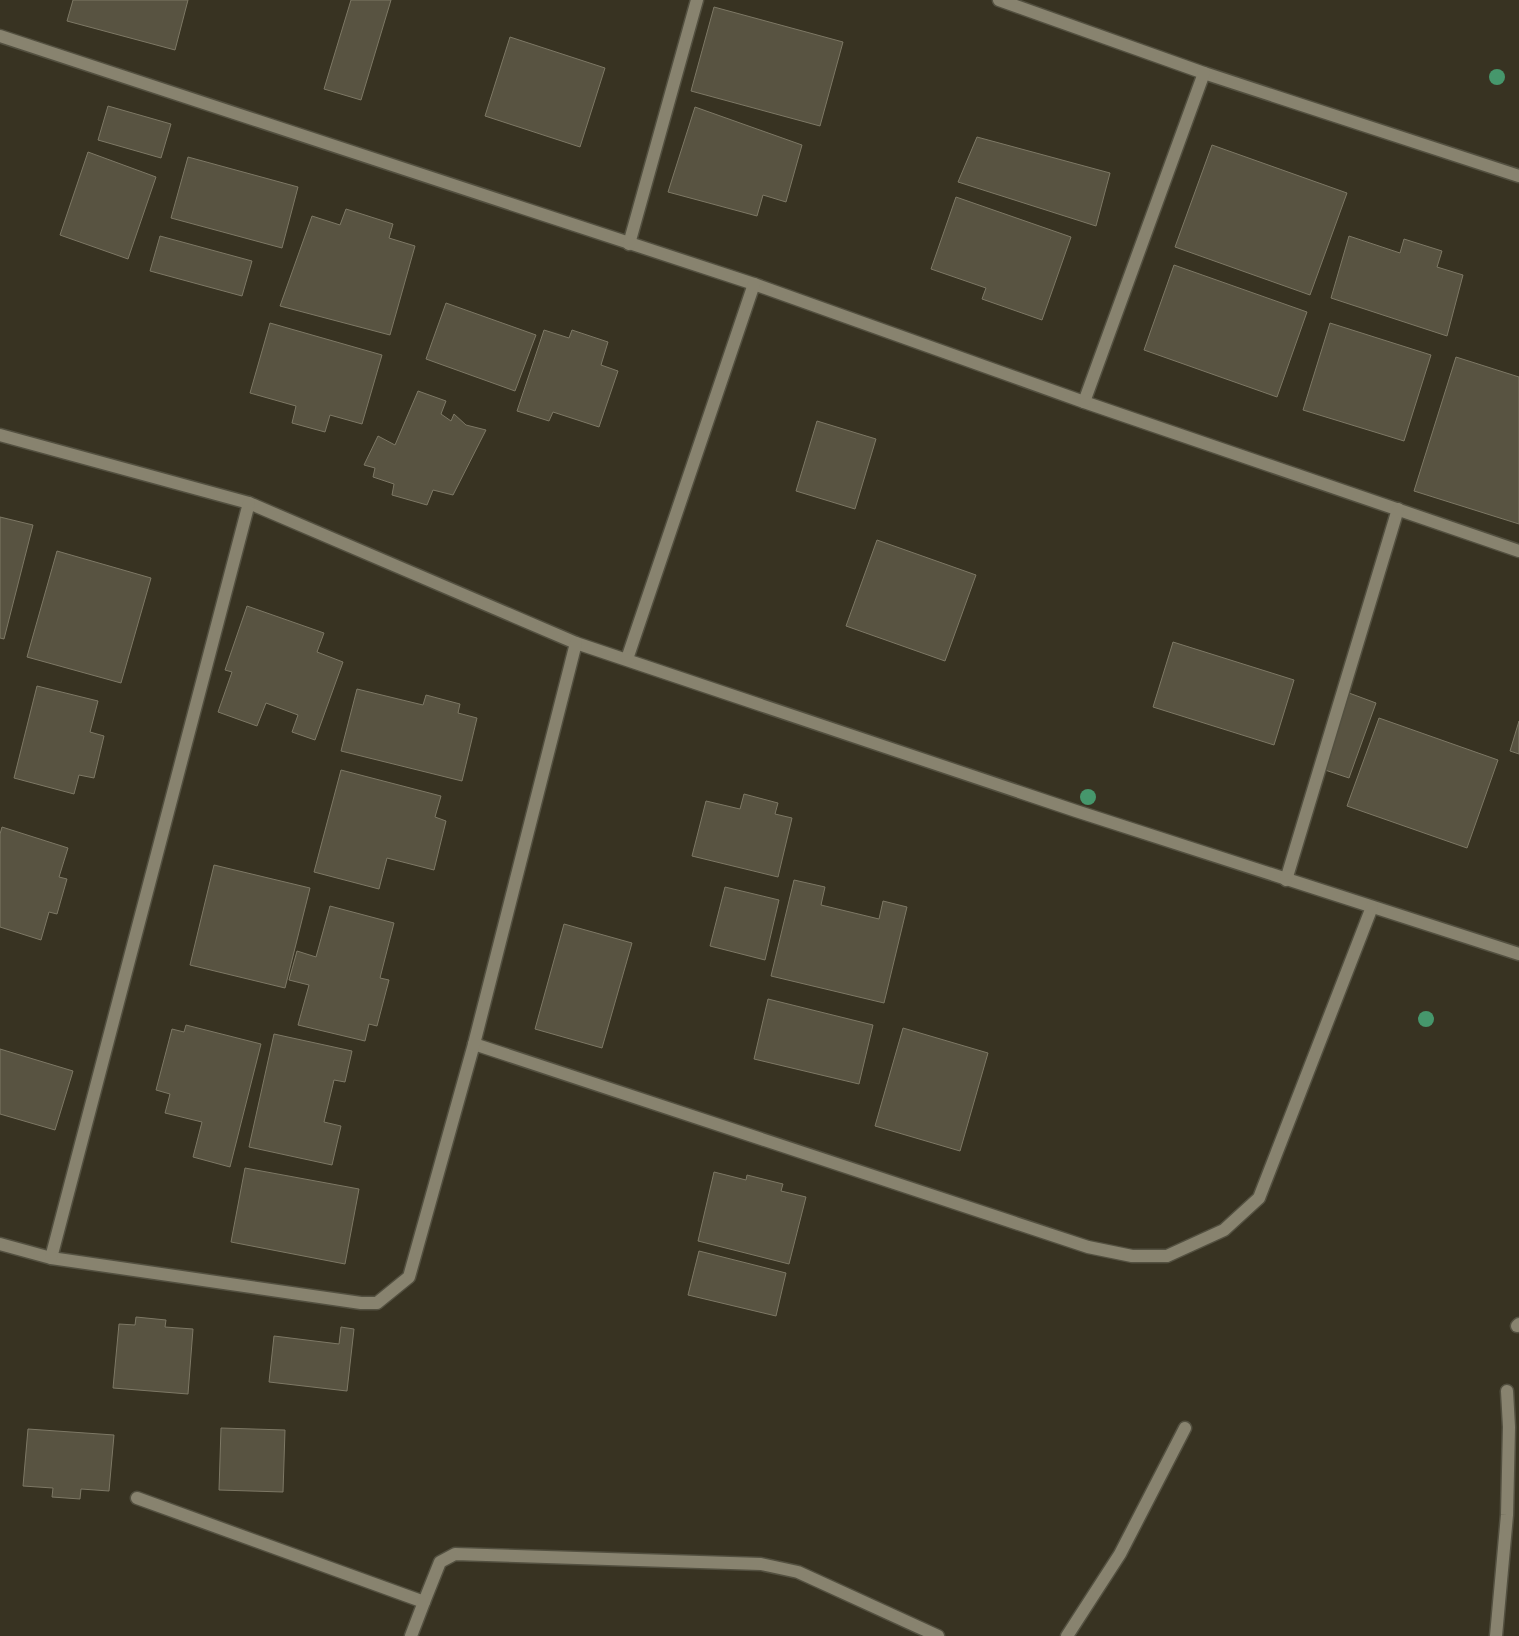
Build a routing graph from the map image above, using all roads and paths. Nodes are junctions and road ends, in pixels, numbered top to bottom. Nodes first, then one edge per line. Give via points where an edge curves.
1 (697, 0) edge
2 (999, 0) edge
3 (0, 36) edge
4 (1204, 73) junction
5 (1519, 176) edge
6 (629, 244) junction
7 (754, 284) junction
8 (1084, 402) junction
9 (0, 436) edge
10 (249, 503) junction
11 (1398, 510) junction
12 (1519, 551) edge
13 (576, 643) junction
14 (627, 659) junction
15 (1286, 880) junction
16 (1372, 907) junction
17 (1519, 954) edge
18 (474, 1044) junction
19 (0, 1244) edge
20 (51, 1258) junction
21 (1507, 1391) dead end
22 (1185, 1428) dead end
23 (137, 1498) dead end
24 (424, 1602) junction
25 (411, 1636) edge
26 (938, 1636) edge
27 (1067, 1636) edge
28 (1496, 1636) edge

1 - 6 street
2 - 4 street
3 - 6 street
4 - 5 street
4 - 8 street
6 - 7 street
7 - 8 street
7 - 14 street
8 - 11 street
9 - 10 street
10 - 13 street
10 - 20 street
11 - 12 street
11 - 15 street
13 - 14 street
13 - 18 street
14 - 15 street
15 - 16 street
16 - 17 street
16 - 18 street via 1258,1198 1224,1230 1167,1256 1132,1256 1088,1247
18 - 20 street via 409,1277 377,1303
19 - 20 street
21 - 28 street via 1507,1515
22 - 27 street via 1120,1554
23 - 24 street
24 - 25 street
24 - 26 street via 440,1562 455,1554 761,1564 798,1572

